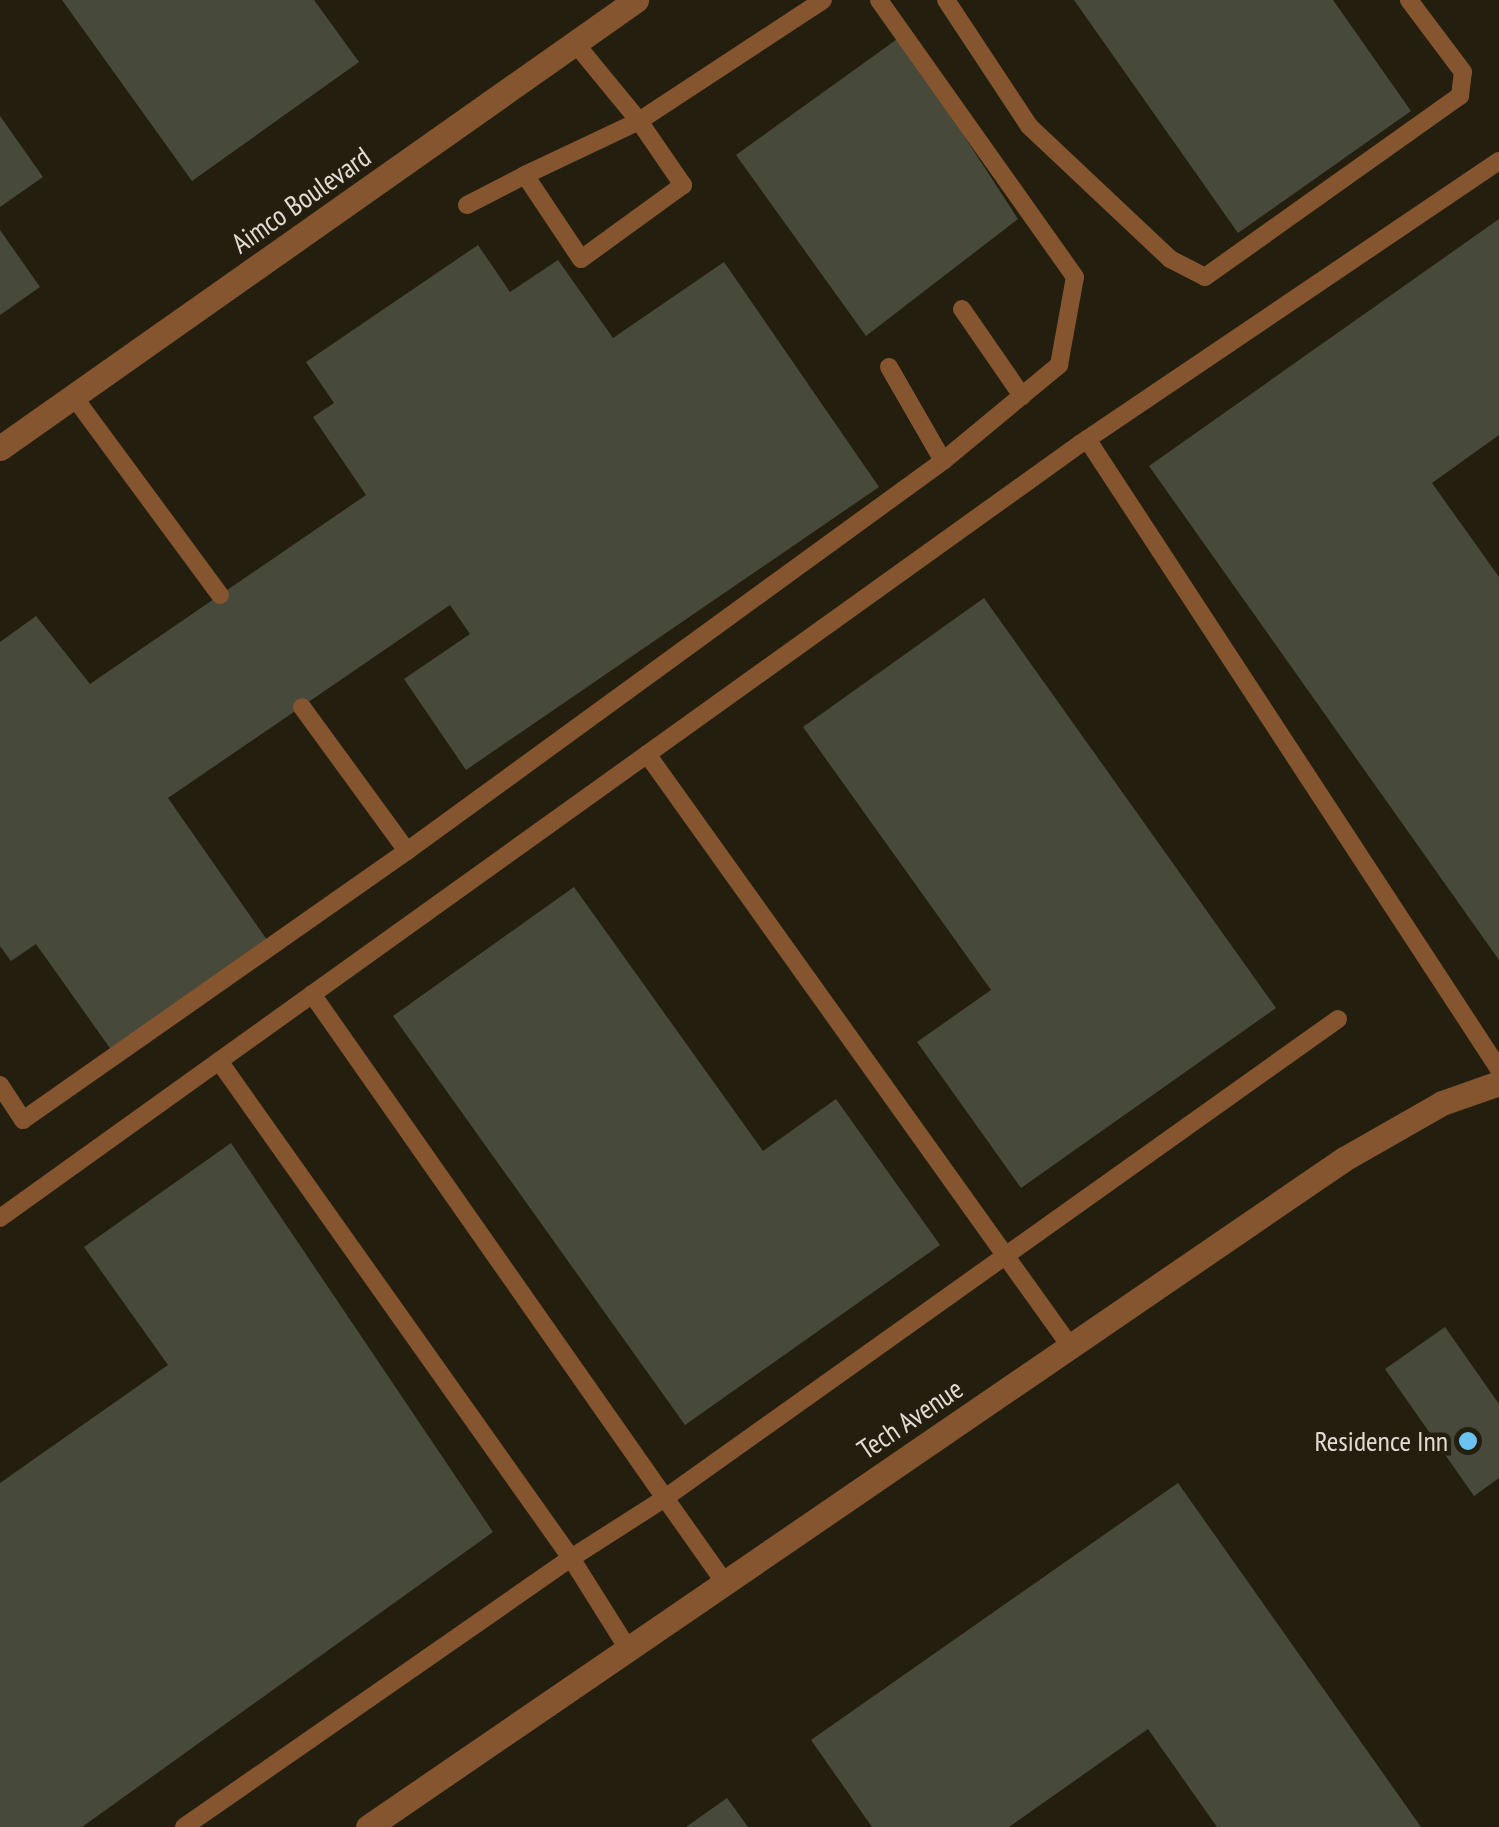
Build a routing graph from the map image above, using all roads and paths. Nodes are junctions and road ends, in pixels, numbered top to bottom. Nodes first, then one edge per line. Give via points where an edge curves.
1 (636, 0) edge
2 (823, 0) edge
3 (880, 0) edge
4 (946, 0) edge
5 (1409, 0) edge
6 (575, 44) junction
7 (639, 121) junction
8 (1499, 161) edge
9 (525, 175) junction
10 (467, 205) dead end
11 (962, 309) dead end
12 (889, 367) dead end
13 (1022, 396) junction
14 (74, 397) junction
15 (1088, 439) junction
16 (0, 448) edge
17 (942, 462) junction
18 (220, 595) dead end
19 (302, 706) dead end
20 (647, 754) junction
21 (408, 851) junction
22 (312, 994) junction
23 (1338, 1020) dead end
24 (219, 1061) junction
25 (1499, 1069) edge
26 (1499, 1084) edge
27 (0, 1086) edge
28 (0, 1218) edge
29 (1008, 1259) junction
30 (1070, 1346) junction
31 (665, 1498) junction
32 (572, 1558) junction
33 (725, 1582) junction
34 (628, 1649) junction
35 (184, 1827) edge
36 (368, 1827) edge

1 - 6 street, Aimco Boulevard
2 - 7 lane
3 - 13 lane via 1075,278 1059,365
4 - 5 lane via 1028,126 1170,259 1204,276 1460,96 1462,72
6 - 7 lane
6 - 14 street, Aimco Boulevard
7 - 9 lane
7 - 9 lane via 683,185 582,260
8 - 15 lane
9 - 10 lane
11 - 13 lane
12 - 17 lane
13 - 17 lane
14 - 16 street, Aimco Boulevard
14 - 18 lane
15 - 20 lane
15 - 25 lane
17 - 21 lane
19 - 21 lane
20 - 22 lane
20 - 29 lane
21 - 27 lane via 24,1120
22 - 24 lane
22 - 31 lane
23 - 29 lane
24 - 28 lane
24 - 32 lane
26 - 30 street, Tech Avenue via 1442,1103 1344,1159
29 - 30 lane
29 - 31 lane
30 - 33 street, Tech Avenue
31 - 32 lane
31 - 33 lane
32 - 34 lane
32 - 35 lane
33 - 34 street, Tech Avenue
34 - 36 street, Tech Avenue

